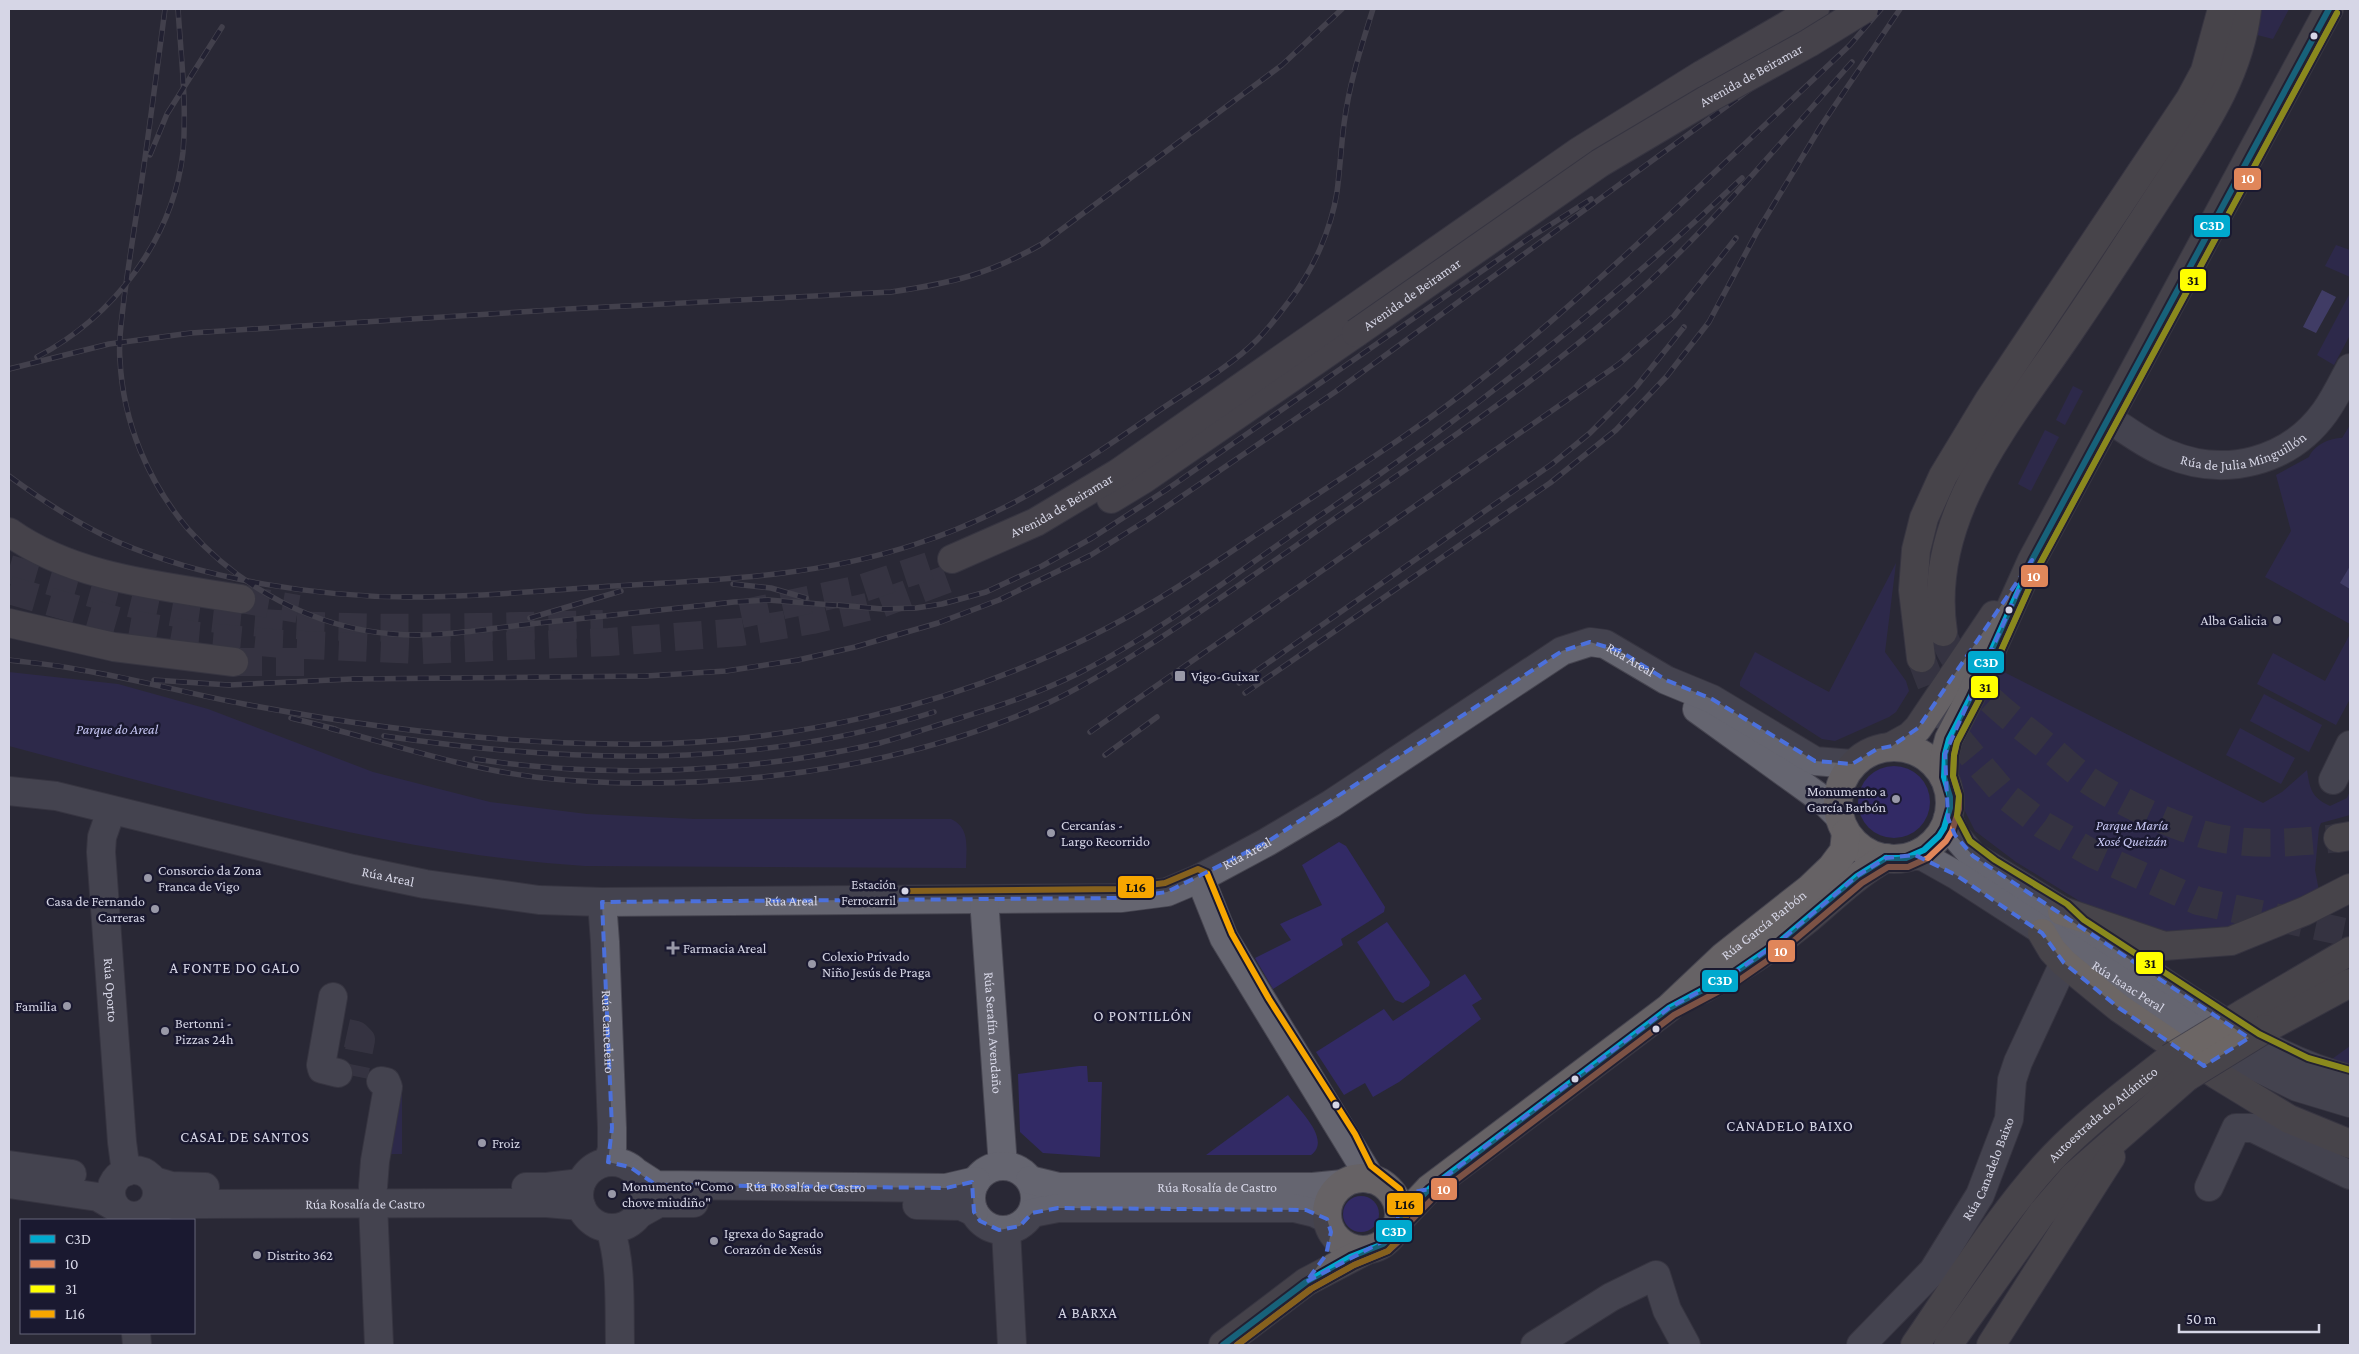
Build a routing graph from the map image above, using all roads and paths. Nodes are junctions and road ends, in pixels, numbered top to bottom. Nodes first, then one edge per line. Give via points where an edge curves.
1 (1815, 9) edge
2 (1864, 9) edge
3 (2222, 9) edge
4 (2247, 9) edge
5 (2329, 9) edge
6 (1351, 324) junction
7 (2350, 368) edge
8 (2109, 419) junction
9 (9, 532) edge
10 (2032, 560) junction
11 (955, 567) tunnel mouth
12 (241, 598) tunnel mouth
13 (9, 623) edge
14 (1943, 632) tunnel mouth
15 (1921, 658) tunnel mouth
16 (234, 662) tunnel mouth
17 (1666, 680) junction
18 (2350, 745) edge
19 (1892, 746) junction
20 (1852, 764) junction
21 (9, 775) edge
22 (1944, 777) junction
23 (2333, 780) dead end
24 (9, 790) edge
25 (56, 796) junction
26 (110, 811) junction
27 (1948, 818) junction
28 (1843, 825) junction
29 (1915, 855) junction
30 (1886, 858) junction
31 (1200, 878) junction
32 (2350, 888) edge
33 (984, 899) junction
34 (602, 902) junction
35 (2062, 911) junction
36 (2042, 932) junction
37 (2350, 951) edge
38 (2064, 963) junction
39 (2350, 983) edge
40 (333, 997) dead end
41 (1669, 1008) junction
42 (2254, 1021) junction
43 (2178, 1068) junction
44 (338, 1073) dead end
45 (2350, 1079) edge
46 (381, 1081) tunnel mouth
47 (2350, 1102) edge
48 (2140, 1116) junction
49 (2350, 1144) edge
50 (608, 1162) junction
51 (9, 1165) edge
52 (1003, 1166) junction
53 (639, 1174) junction
54 (121, 1176) junction
55 (2350, 1176) edge
56 (1030, 1180) junction
57 (154, 1181) junction
58 (976, 1181) junction
59 (9, 1184) edge
60 (1343, 1184) junction
61 (1382, 1186) junction
62 (2209, 1187) dead end
63 (1429, 1189) junction
64 (581, 1194) junction
65 (373, 1195) junction
66 (640, 1212) junction
67 (974, 1212) junction
68 (134, 1213) edge
69 (1032, 1213) junction
70 (1398, 1222) junction
71 (1329, 1225) junction
72 (610, 1228) junction
73 (1006, 1230) junction
74 (1367, 1250) junction
75 (1306, 1282) junction
76 (379, 1345) edge
77 (620, 1345) edge
78 (1012, 1345) edge
79 (1223, 1345) edge
80 (1535, 1345) edge
81 (1686, 1345) edge
82 (1861, 1345) edge
83 (1915, 1345) edge
84 (1948, 1345) edge
85 (1991, 1345) edge

1 - 6 main road, Avenida de Beiramar via 1578,152
2 - 6 main road, Avenida de Beiramar, bridge via 1600,162
3 - 15 highway via 2205,71 2190,99 1943,476 1924,518 1916,550 1913,590
4 - 14 highway via 2240,48 2214,110 1968,487 1944,553 1940,612
5 - 8 main road
6 - 11 main road, Avenida de Beiramar via 1144,479 1048,537
7 - 8 street, Rúa de Julia Minguillón via 2325,412 2303,435 2276,454 2244,464 2215,466 2185,461 2166,454
8 - 10 main road
9 - 12 main road via 25,544 76,566 140,583
10 - 19 main road via 1918,728
10 - 22 main road via 1949,739 1944,754
13 - 16 main road via 114,647
17 - 20 street, Rúa Areal via 1712,699 1815,761
17 - 28 street, Rúa Areal via 1700,712 1823,800
17 - 31 street, Rúa Areal via 1605,644 1590,642 1573,646 1331,804
18 - 23 street
19 - 20 main road via 1870,752
19 - 22 main road via 1922,754
20 - 28 main road via 1839,788 1837,802
21 - 25 street, Rúa Areal
22 - 27 main road via 1950,797
24 - 25 street, Rúa Areal
25 - 26 street, Rúa Areal
26 - 34 street, Rúa Areal via 425,884 539,900
26 - 54 street, Rúa Oporto via 101,852 122,1142
27 - 29 main road via 1939,836
27 - 35 street, Rúa Isaac Peral via 1955,835 1973,856
28 - 30 main road via 1864,850
28 - 41 main road, Rúa García Barbón via 1844,851 1832,867 1810,889 1724,956
29 - 30 main road
29 - 36 street, Rúa Isaac Peral via 1956,875
30 - 41 main road, Rúa García Barbón via 1857,876 1779,942 1734,973
31 - 33 street, Rúa Areal via 1167,892 1145,896
31 - 61 street via 1224,938
32 - 35 highway via 2305,911 2231,941 2164,946
33 - 34 street, Rúa Areal
33 - 52 street, Rúa Serafín Avendaño
34 - 50 street, Rúa Canceleiro via 612,1142
35 - 45 street, Rúa Isaac Peral via 2079,927 2255,1042 2305,1066
36 - 38 highway
36 - 47 street, Rúa Isaac Peral via 2246,1062 2297,1087
37 - 42 highway, Autoestrada do Atlántico
38 - 49 highway via 2119,1008 2233,1086 2289,1119
38 - 82 street, Rúa Canadelo Baixo via 2018,1062 2012,1080 2009,1119 1980,1196 1933,1271
39 - 42 highway, Autoestrada do Atlántico
40 - 44 street via 337,1031 322,1069
41 - 63 main road, Rúa García Barbón
42 - 43 highway, Autoestrada do Atlántico, bridge
43 - 48 highway, Autoestrada do Atlántico
43 - 83 highway, Autoestrada do Atlántico via 2104,1111 2054,1156 1993,1234
46 - 65 street via 388,1087 375,1161
48 - 84 highway, Autoestrada do Atlántico via 2074,1176 2042,1213
48 - 85 highway via 2100,1171
50 - 53 street via 620,1162
50 - 64 street via 592,1168
51 - 54 street
52 - 56 street via 1023,1172
52 - 58 street via 988,1170
53 - 58 street, Rúa Rosalía de Castro via 656,1185 699,1186 946,1188
53 - 66 street via 645,1186 645,1200
54 - 57 street via 133,1170 145,1172
54 - 68 street via 111,1193
55 - 62 street via 2253,1128 2236,1128
56 - 60 street, Rúa Rosalía de Castro via 1058,1187 1100,1188 1313,1187
56 - 69 street via 1036,1200
57 - 65 street, Rúa Rosalía de Castro via 171,1186
57 - 68 street via 158,1193
58 - 67 street via 972,1196
59 - 68 street via 98,1197
60 - 61 main road via 1355,1179
60 - 71 main road via 1329,1202
61 - 63 main road, Rúa García Barbón via 1410,1195
61 - 70 main road via 1398,1211
63 - 70 main road, Rúa García Barbón
64 - 65 street, Rúa Rosalía de Castro via 547,1187
64 - 72 street via 592,1221
65 - 68 street, Rúa Rosalía de Castro via 170,1204
65 - 76 street
66 - 67 street, Rúa Rosalía de Castro via 659,1203 946,1205 961,1206
66 - 72 street via 632,1222
67 - 73 street via 989,1227
69 - 71 street, Rúa Rosalía de Castro via 1058,1208 1294,1208 1306,1210
69 - 73 street via 1020,1226
70 - 74 main road via 1391,1237
71 - 74 main road via 1337,1239 1346,1246
71 - 75 main road via 1331,1243
72 - 77 street via 618,1267
73 - 78 street
74 - 75 main road
75 - 79 main road
80 - 81 street via 1611,1297 1656,1275 1667,1310

